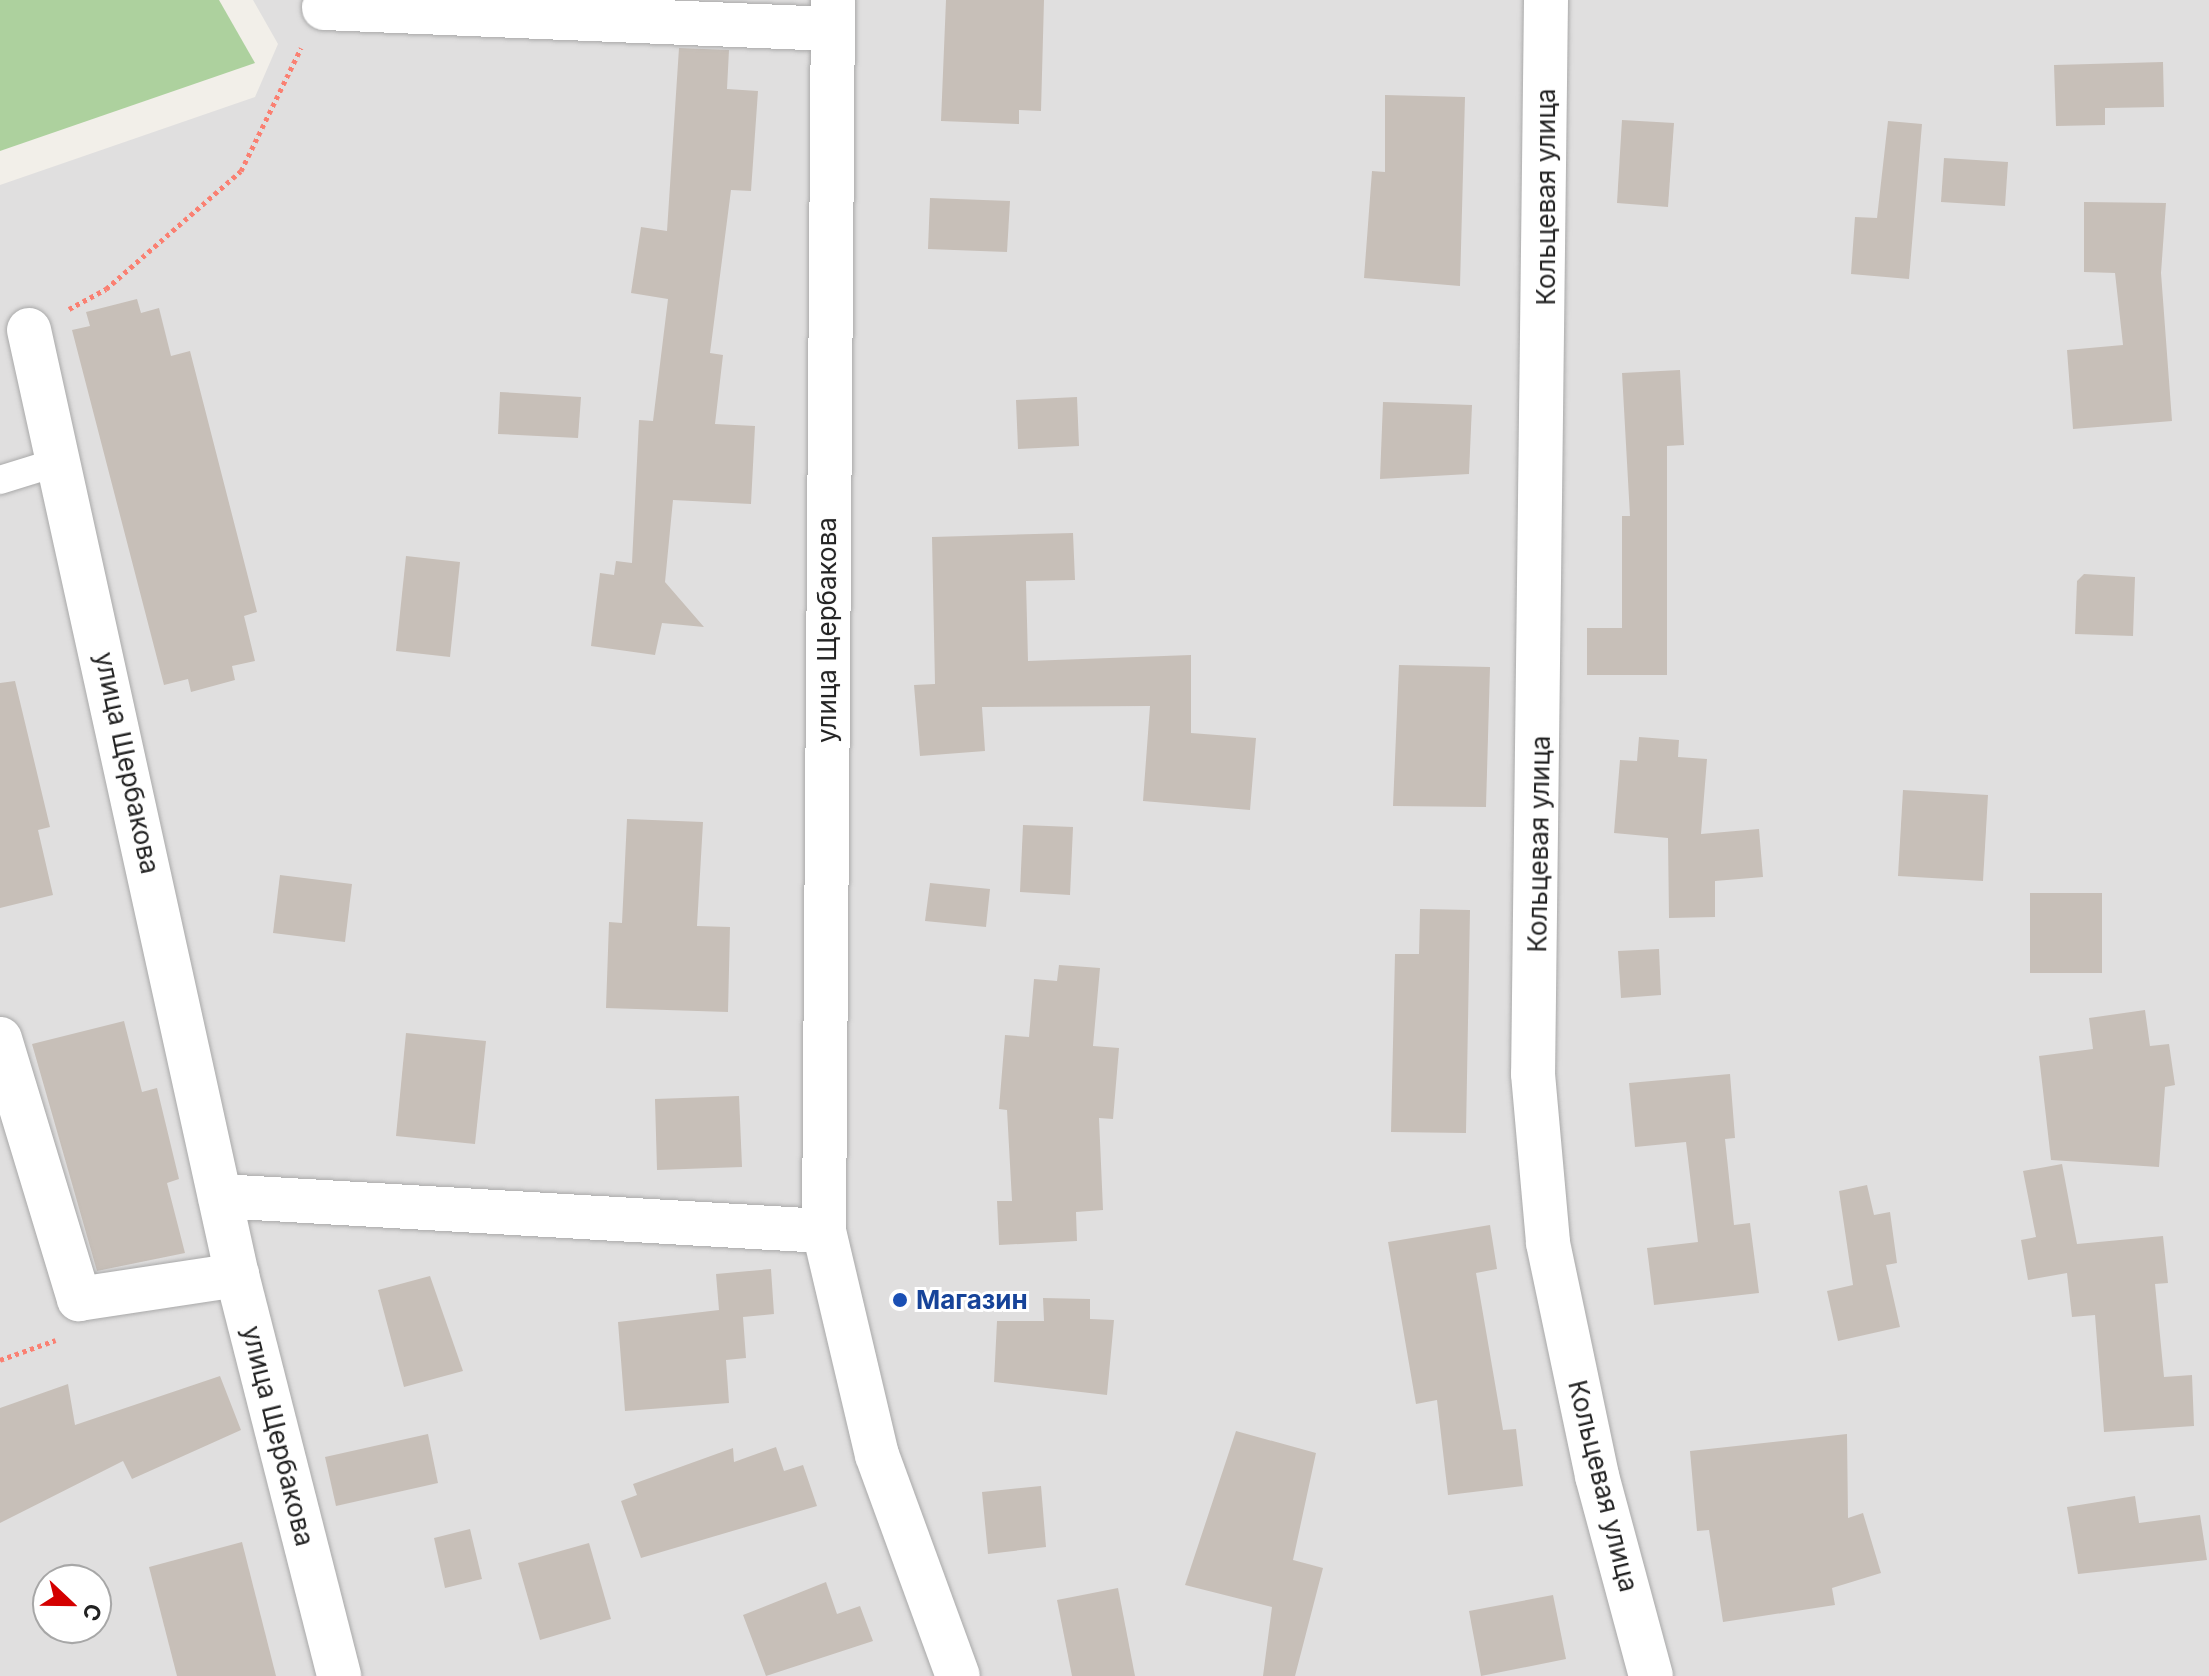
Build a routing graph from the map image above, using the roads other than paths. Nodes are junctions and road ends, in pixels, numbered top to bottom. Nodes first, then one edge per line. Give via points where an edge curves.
1 (1546, 0) edge
2 (324, 8) road end
3 (832, 14) edge
4 (29, 330) road end
5 (61, 461) junction
6 (0, 480) edge
7 (2, 1035) edge
8 (220, 1196) junction
9 (824, 1231) junction
10 (237, 1275) junction
11 (339, 1676) edge
12 (958, 1676) edge
13 (1651, 1676) edge

1 - 13 street, Кольцевая улица via 1533,1074 1548,1243 1597,1476
2 - 3 street, улица Щербакова
3 - 9 street, улица Щербакова
4 - 5 street, улица Щербакова
5 - 6 lane
5 - 8 street, улица Щербакова
7 - 10 street via 79,1299
8 - 9 street
8 - 10 street, улица Щербакова
9 - 12 street, улица Щербакова via 877,1455
10 - 11 street, улица Щербакова

